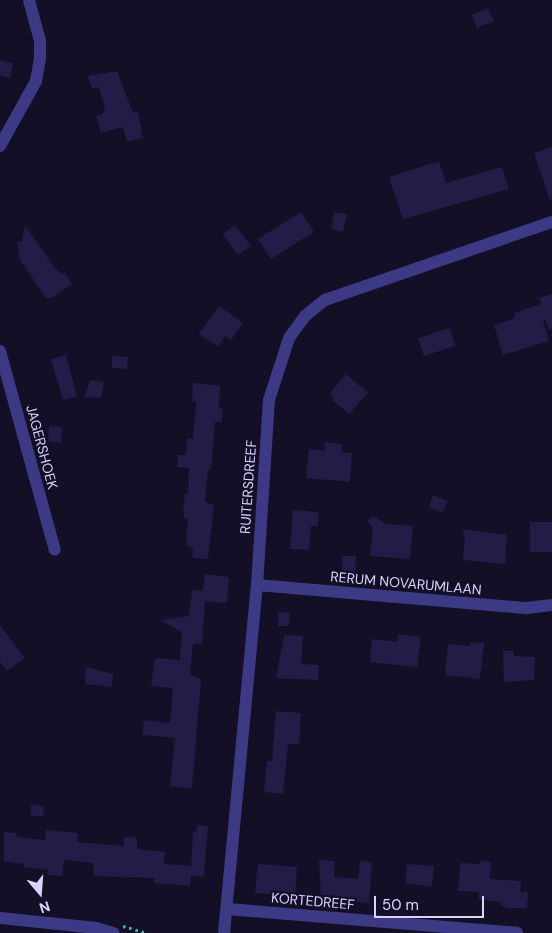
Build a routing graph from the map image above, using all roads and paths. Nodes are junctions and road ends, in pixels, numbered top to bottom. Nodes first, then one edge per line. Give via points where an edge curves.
1 (29, 0) edge
2 (0, 146) edge
3 (552, 222) edge
4 (0, 351) edge
5 (55, 550) dead end
6 (256, 585) junction
7 (552, 604) edge
8 (227, 909) junction
9 (0, 918) edge
10 (114, 933) edge
11 (224, 933) edge
12 (517, 933) edge

1 - 2 street via 40,41 39,66 36,81
3 - 6 street, RUITERSDREEF via 357,286 325,300 305,316 289,338 269,400
4 - 5 street, JAGERSHOEK
6 - 7 street, RERUM NOVARUMLAAN via 527,608
6 - 8 street, RUITERSDREEF
8 - 11 street, RUITERSDREEF
8 - 12 street, KORTEDREEF
9 - 10 street via 96,928

